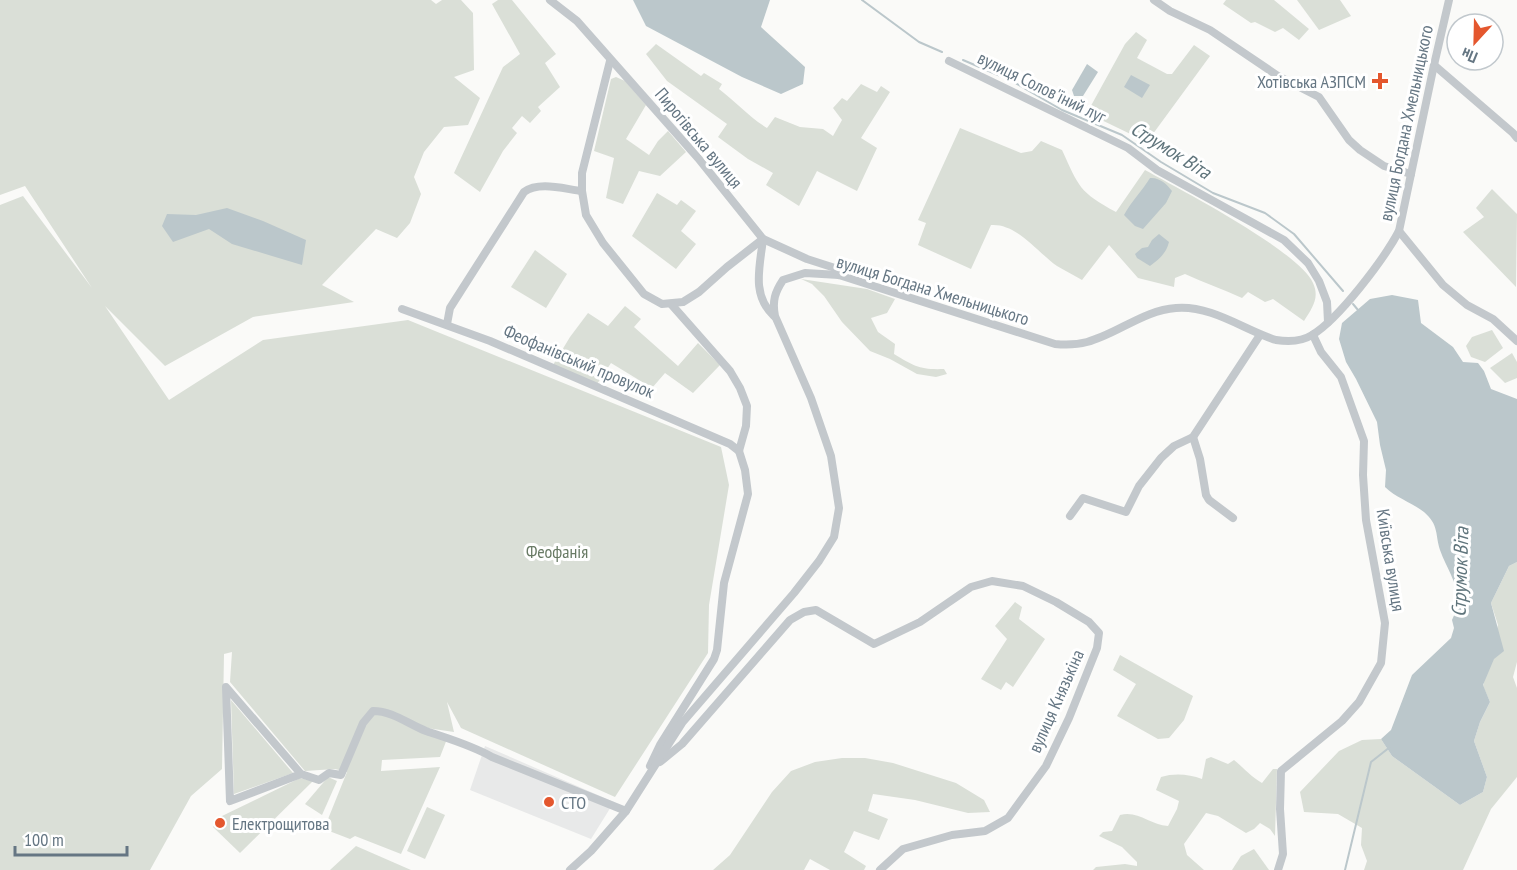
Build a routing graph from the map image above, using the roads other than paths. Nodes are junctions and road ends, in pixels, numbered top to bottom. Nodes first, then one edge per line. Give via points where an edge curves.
1 (550, 0) edge
2 (1154, 0) edge
3 (1449, 0) edge
4 (610, 61) junction
5 (949, 61) dead end
6 (1434, 65) junction
7 (1516, 133) edge
8 (1411, 174) junction
9 (582, 191) junction
10 (1399, 231) junction
11 (763, 239) junction
12 (838, 275) junction
13 (671, 304) junction
14 (402, 309) dead end
15 (774, 316) junction
16 (1328, 322) junction
17 (447, 324) junction
18 (1260, 335) junction
19 (1313, 335) junction
20 (1517, 341) edge
21 (1193, 437) junction
22 (739, 451) junction
23 (1070, 516) dead end
24 (1233, 518) dead end
25 (656, 765) junction
26 (301, 774) junction
27 (637, 794) junction
28 (626, 811) junction
29 (570, 870) edge
30 (880, 870) edge
31 (1278, 870) edge

1 - 4 street, Пирогівська вулиця via 577,21
2 - 8 street via 1319,97 1360,150 1384,166
3 - 6 street, вулиця Богдана Хмельницького
4 - 9 street via 582,173
4 - 11 street, Пирогівська вулиця via 698,158
5 - 16 street, вулиця Солов'їний луг via 1121,144 1157,170 1284,240 1308,263 1319,281 1327,302
6 - 7 street
6 - 8 street, вулиця Богдана Хмельницького
8 - 10 street, вулиця Богдана Хмельницького
9 - 13 street via 586,214 603,243 644,294
9 - 17 street via 538,187 524,192 450,308
10 - 16 street, вулиця Богдана Хмельницького via 1361,286
10 - 20 street via 1443,285 1467,305 1493,319
11 - 12 street via 835,268
11 - 13 street via 699,292
11 - 15 street via 759,286 764,307
12 - 15 street, вулиця Богдана Хмельницького via 806,273 783,279 775,292
12 - 18 street, вулиця Богдана Хмельницького via 1055,344 1089,342 1162,310 1177,308 1211,314
13 - 22 street via 730,371 740,388 747,406
14 - 17 street, Феофанівський провулок
15 - 25 street via 811,398 831,456 839,508 834,537 794,593 682,723
16 - 19 street, вулиця Богдана Хмельницького
17 - 22 street, Феофанівський провулок
18 - 19 street, вулиця Богдана Хмельницького via 1287,342
18 - 21 street
19 - 31 street, Київська вулиця via 1341,377 1364,441 1366,520 1385,624 1381,663 1359,702 1281,771 1283,854
21 - 23 street via 1161,458 1139,486 1126,512 1083,498
21 - 24 street via 1206,495
22 - 27 street via 748,494 724,583 717,650 708,671 660,745
25 - 27 street
25 - 30 street, вулиця Князькіна via 682,744 790,620 804,612 816,610 874,644 920,622 971,587 992,581 1023,586 1089,622 1099,633 1097,648 1070,715 1046,766 1008,818 985,831 952,835 903,849
26 - 26 street via 249,713 226,687 230,801
26 - 28 street via 320,780 329,773 341,775 363,723 373,711 378,711
27 - 28 street
28 - 29 street

